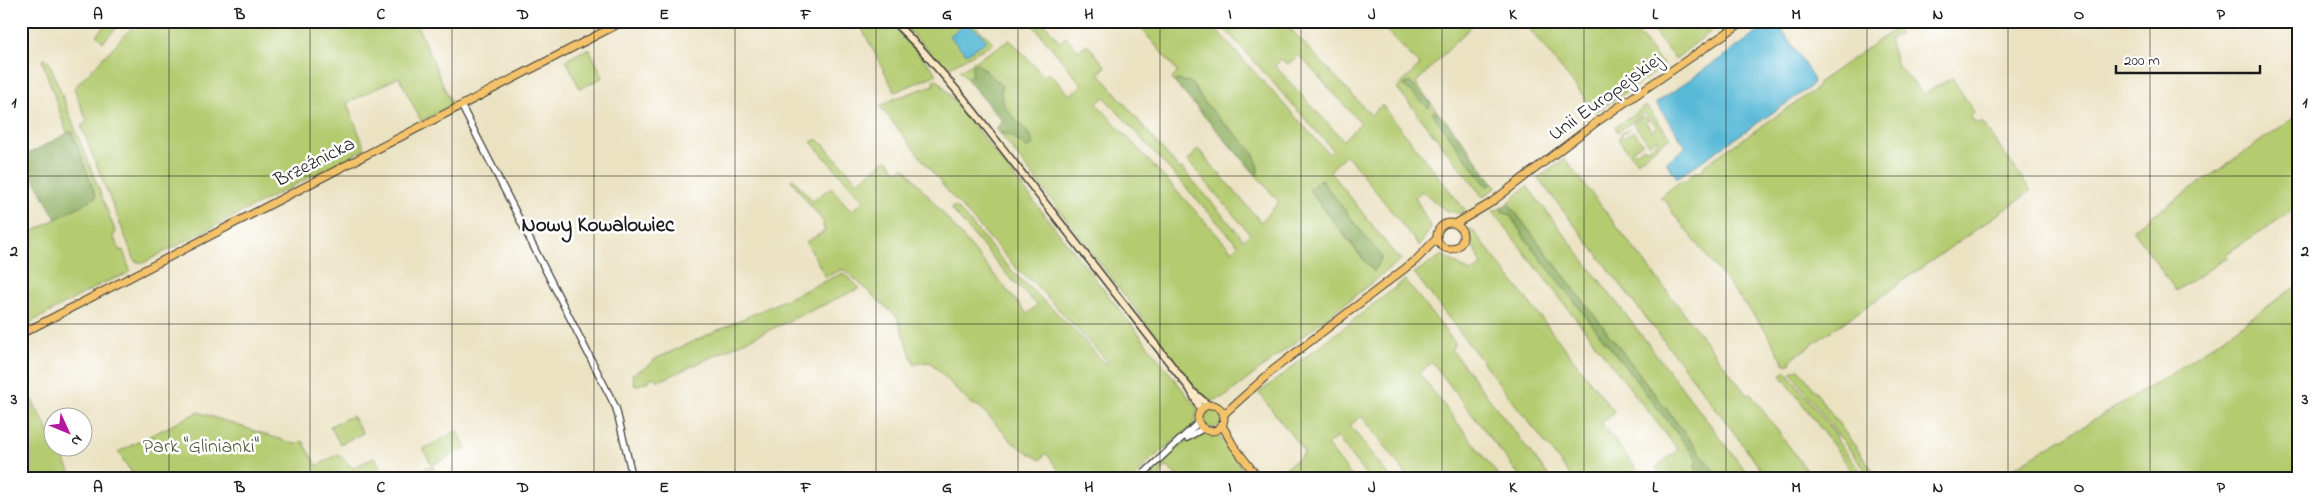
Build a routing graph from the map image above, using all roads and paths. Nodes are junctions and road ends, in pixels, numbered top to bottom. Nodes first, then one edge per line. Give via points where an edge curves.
1 (624, 21) edge
2 (893, 21) edge
3 (1744, 21) edge
4 (461, 106) junction
5 (1489, 204) junction
6 (1455, 224) junction
7 (1462, 233) junction
8 (1437, 238) junction
9 (1442, 246) junction
10 (1416, 260) junction
11 (21, 334) edge
12 (1252, 386) junction
13 (1190, 389) junction
14 (1208, 405) junction
15 (1218, 407) junction
16 (1201, 410) junction
17 (1224, 414) junction
18 (1222, 425) junction
19 (1201, 426) junction
20 (1216, 430) junction
21 (1233, 445) junction
22 (633, 479) edge
23 (1138, 479) edge
24 (1259, 479) edge

1 - 4 main road, Brzeźnicka
2 - 13 main road via 964,99
3 - 5 main road, Unii Europejskiej via 1598,121
4 - 11 main road, Brzeźnicka
4 - 22 street via 616,408
5 - 6 main road, Unii Europejskiej
5 - 7 main road, Unii Europejskiej
6 - 7 main road
6 - 8 main road via 1441,226
7 - 9 main road via 1455,247
8 - 9 main road
8 - 10 main road
9 - 10 main road
10 - 12 main road
12 - 15 main road
12 - 17 main road
13 - 14 main road
13 - 16 main road
14 - 15 main road
14 - 16 main road
15 - 17 main road
16 - 19 main road via 1198,414
17 - 18 main road
18 - 20 main road
18 - 21 main road
19 - 20 main road
19 - 23 street via 1154,462
20 - 21 main road
21 - 24 main road

